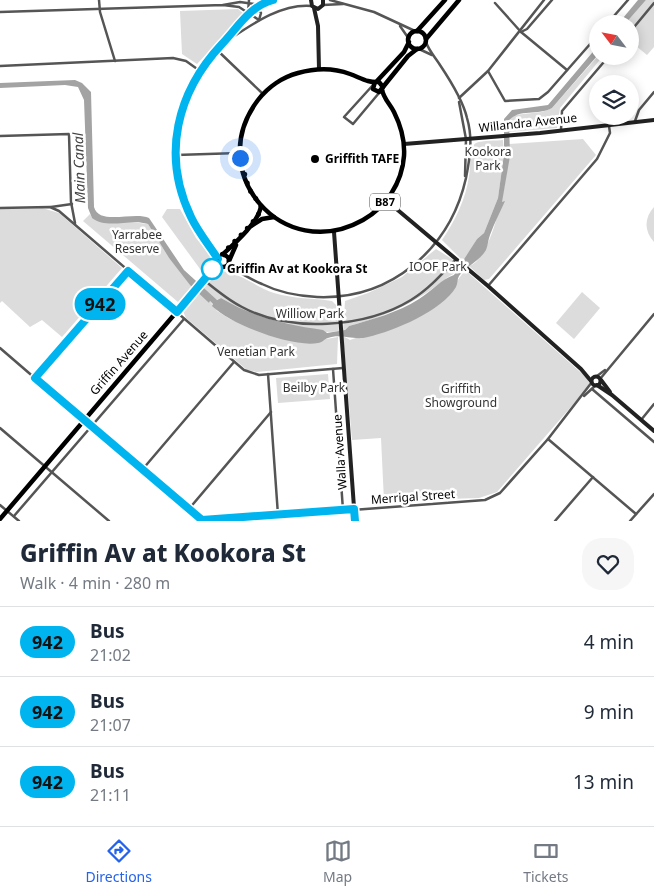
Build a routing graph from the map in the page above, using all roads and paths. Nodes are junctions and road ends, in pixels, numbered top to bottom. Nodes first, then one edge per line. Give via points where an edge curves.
1 (99, 0) edge
2 (274, 0) edge
3 (312, 0) edge
4 (323, 0) edge
5 (330, 0) edge
6 (444, 0) edge
7 (459, 0) edge
8 (544, 0) edge
9 (552, 0) edge
10 (628, 0) edge
11 (248, 1) edge
12 (495, 3) dead end
13 (654, 3) edge
14 (344, 4) junction
15 (222, 5) junction
16 (322, 6) junction
17 (257, 7) junction
18 (313, 7) junction
19 (452, 7) junction
20 (100, 9) junction
21 (0, 12) edge
22 (248, 14) junction
23 (615, 15) edge
24 (259, 20) junction
25 (639, 21) edge
26 (398, 25) junction
27 (318, 26) junction
28 (416, 31) junction
29 (521, 32) junction
30 (409, 40) junction
31 (426, 40) junction
32 (223, 43) junction
33 (589, 46) edge
34 (418, 49) junction
35 (217, 50) junction
36 (433, 56) junction
37 (115, 62) junction
38 (601, 65) edge
39 (0, 66) edge
40 (395, 66) junction
41 (319, 70) junction
42 (568, 70) junction
43 (200, 71) junction
44 (488, 71) junction
45 (375, 83) junction
46 (382, 89) junction
47 (654, 92) edge
48 (263, 94) junction
49 (459, 98) junction
50 (639, 110) edge
51 (654, 120) edge
52 (639, 121) edge
53 (610, 125) joint
54 (561, 130) junction
55 (0, 136) edge
56 (468, 139) junction
57 (404, 144) junction
58 (240, 153) junction
59 (176, 155) junction
60 (387, 201) junction
61 (72, 204) junction
62 (261, 206) junction
63 (50, 207) junction
64 (0, 208) edge
65 (274, 217) junction
66 (75, 223) junction
67 (248, 229) junction
68 (334, 232) junction
69 (243, 234) junction
70 (437, 243) junction
71 (219, 258) junction
72 (456, 259) junction
73 (229, 261) junction
74 (223, 267) junction
75 (128, 271) junction
76 (208, 275) junction
77 (245, 275) junction
78 (202, 282) junction
79 (488, 286) junction
80 (338, 297) junction
81 (177, 312) junction
82 (654, 314) edge
83 (184, 319) junction
84 (340, 322) junction
85 (0, 348) edge
86 (234, 362) junction
87 (344, 368) junction
88 (332, 369) junction
89 (581, 369) junction
90 (268, 374) junction
91 (35, 378) junction
92 (599, 378) junction
93 (592, 382) junction
94 (595, 386) junction
95 (612, 395) junction
96 (578, 402) junction
97 (654, 404) edge
98 (271, 412) junction
99 (84, 420) junction
100 (641, 420) junction
101 (0, 428) edge
102 (92, 428) junction
103 (654, 431) edge
104 (548, 439) junction
105 (654, 442) edge
106 (45, 466) junction
107 (142, 470) junction
108 (53, 473) junction
109 (592, 477) junction
110 (653, 497) edge
111 (0, 505) edge
112 (354, 509) junction
113 (188, 510) junction
114 (343, 510) junction
115 (7, 511) junction
116 (278, 514) junction
117 (636, 514) junction
118 (14, 516) junction
119 (0, 519) edge
120 (201, 520) edge
121 (20, 521) edge
122 (109, 521) edge
123 (354, 521) edge
124 (555, 521) edge
125 (630, 521) edge

1 - 20 street
2 - 17 street
3 - 18 street
4 - 16 street
5 - 14 street
6 - 19 main road
6 - 28 main road
7 - 19 main road
8 - 29 street via 522,26
9 - 29 street via 528,29
10 - 23 street
11 - 15 street
11 - 17 street
11 - 22 street
12 - 29 street
13 - 25 street
14 - 16 street
14 - 26 street via 374,12
15 - 20 street
15 - 22 street via 239,7
16 - 18 street
16 - 27 street
17 - 22 street
17 - 24 street
18 - 24 street via 292,9
18 - 27 street
19 - 31 main road
20 - 21 street
20 - 37 street
22 - 24 street
22 - 32 street
24 - 32 street
26 - 28 street
26 - 30 street
27 - 41 street
28 - 30 main road
28 - 31 main road via 422,33
29 - 42 street
29 - 44 street
30 - 34 main road
30 - 40 main road
31 - 34 main road
31 - 36 street
32 - 35 street
33 - 42 street
34 - 36 street
34 - 40 main road
35 - 43 street
35 - 48 street
36 - 49 street
37 - 39 street
37 - 43 street via 179,58
38 - 54 street via 562,111
40 - 45 main road
40 - 46 main road
41 - 45 main road, B87 via 344,72
41 - 48 main road, B87 via 292,75
42 - 44 street via 543,97 512,102 501,97
43 - 59 street via 182,110
44 - 49 street
45 - 46 main road, B87 via 380,83
45 - 46 main road, B87 via 374,92
45 - 46 street via 344,117 353,124
46 - 57 main road, B87 via 399,124
47 - 50 street
48 - 58 main road, B87 via 245,123
49 - 56 street
51 - 52 street, Willandra Avenue
53 - 54 street, Willandra Avenue
53 - 79 street via 610,133 597,159
54 - 56 street, Willandra Avenue
55 - 61 street via 69,134
56 - 57 street, Willandra Avenue
56 - 70 street via 464,188
57 - 60 main road, B87 via 397,184
58 - 59 street
58 - 62 main road, B87 via 246,183
59 - 71 street via 185,202 195,224
60 - 68 main road, B87 via 368,217
60 - 70 street
61 - 63 street
61 - 66 street
62 - 65 main road, B87
62 - 67 main road, Griffin Avenue
63 - 64 street
63 - 66 street
65 - 67 main road, Griffin Avenue via 262,219
65 - 68 main road, B87 via 305,231
66 - 75 street
67 - 69 main road, Griffin Avenue
68 - 80 street, Walla Avenue
69 - 71 main road, Griffin Avenue
69 - 73 main road, Griffin Avenue
70 - 72 street
70 - 80 street via 414,266 394,279
71 - 73 main road via 227,257
71 - 74 main road
71 - 76 main road, Griffin Avenue
72 - 79 street
72 - 84 street via 435,282 412,300 381,315
73 - 74 main road, Griffin Avenue
73 - 77 street
74 - 76 main road, Griffin Avenue
74 - 77 street
75 - 81 street
75 - 91 street
76 - 78 main road, Griffin Avenue
77 - 80 street via 295,295
78 - 81 main road, Griffin Avenue
78 - 84 street via 243,308 270,317 307,324
79 - 89 street
80 - 84 street, Walla Avenue
81 - 83 street
81 - 99 main road, Griffin Avenue
82 - 92 street
83 - 86 street
83 - 102 street, Griffin Avenue
84 - 87 street, Walla Avenue
85 - 91 street, Merrigal Street
86 - 90 street via 252,374
86 - 107 street
87 - 88 street
87 - 112 street, Walla Avenue
88 - 90 street
88 - 114 street, Walla Avenue
89 - 92 street
89 - 93 street
90 - 98 street
91 - 99 street, Merrigal Street
92 - 93 street via 593,378
92 - 94 street
92 - 95 street
93 - 94 street
93 - 96 street, Merrigal Street
94 - 95 street
94 - 96 street, Merrigal Street
94 - 105 street
95 - 100 street
96 - 104 street, Merrigal Street
97 - 100 street
98 - 113 street
98 - 116 street
99 - 102 street, Merrigal Street
99 - 106 main road, Griffin Avenue
100 - 103 street
101 - 106 street
102 - 107 street, Merrigal Street
102 - 108 street, Griffin Avenue
104 - 109 street
104 - 112 street, Merrigal Street via 493,498
106 - 108 street
106 - 115 main road, Griffin Avenue
107 - 113 street, Merrigal Street
108 - 118 street, Griffin Avenue
108 - 122 street
109 - 117 street
109 - 124 street
110 - 117 street
111 - 115 street
112 - 114 street, Merrigal Street
112 - 123 street, Walla Avenue
113 - 120 street, Merrigal Street
114 - 116 street, Merrigal Street
115 - 118 street
115 - 119 main road, Griffin Avenue
116 - 120 street, Merrigal Street
117 - 125 street
118 - 121 street

